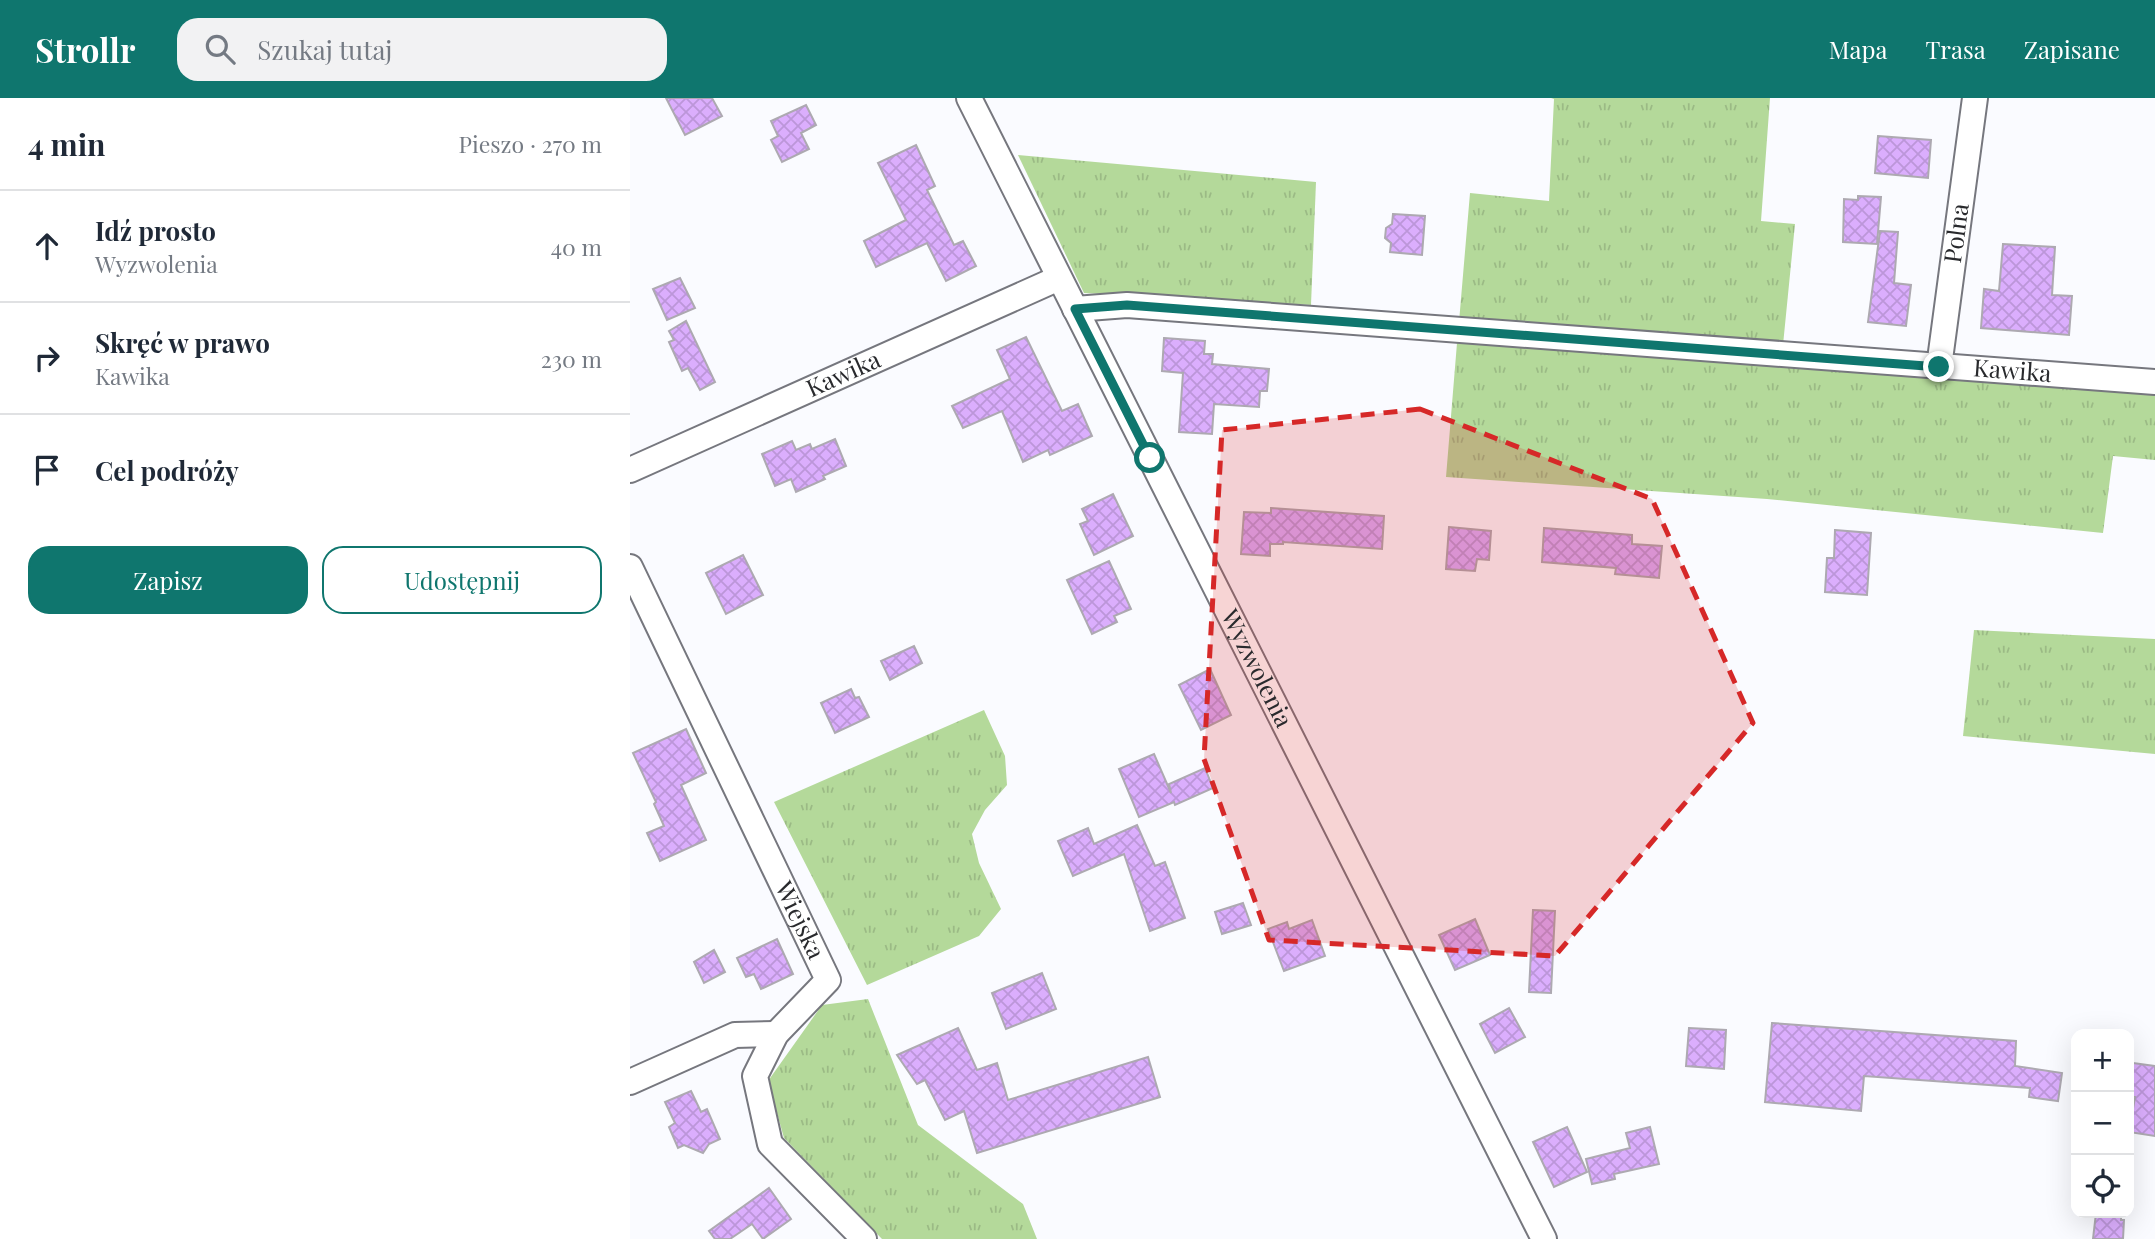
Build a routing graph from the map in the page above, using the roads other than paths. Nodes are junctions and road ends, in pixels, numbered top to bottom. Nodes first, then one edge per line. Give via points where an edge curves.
1 (969, 98) edge
2 (1975, 98) edge
3 (1059, 278) junction
4 (1075, 309) junction
5 (1939, 367) junction
6 (2155, 382) edge
7 (630, 470) edge
8 (630, 567) edge
9 (776, 1034) junction
10 (630, 1082) edge
11 (864, 1239) edge
12 (1544, 1239) edge

1 - 3 street, Wyzwolenia
2 - 5 street, Polna
3 - 4 street, Wyzwolenia
3 - 7 street, Kawika
4 - 5 street, Kawika via 1127,305
4 - 12 street, Wyzwolenia
5 - 6 street, Kawika
8 - 9 street, Wiejska via 828,980
9 - 10 street via 735,1035
9 - 11 street, Wiejska via 755,1076 770,1144

